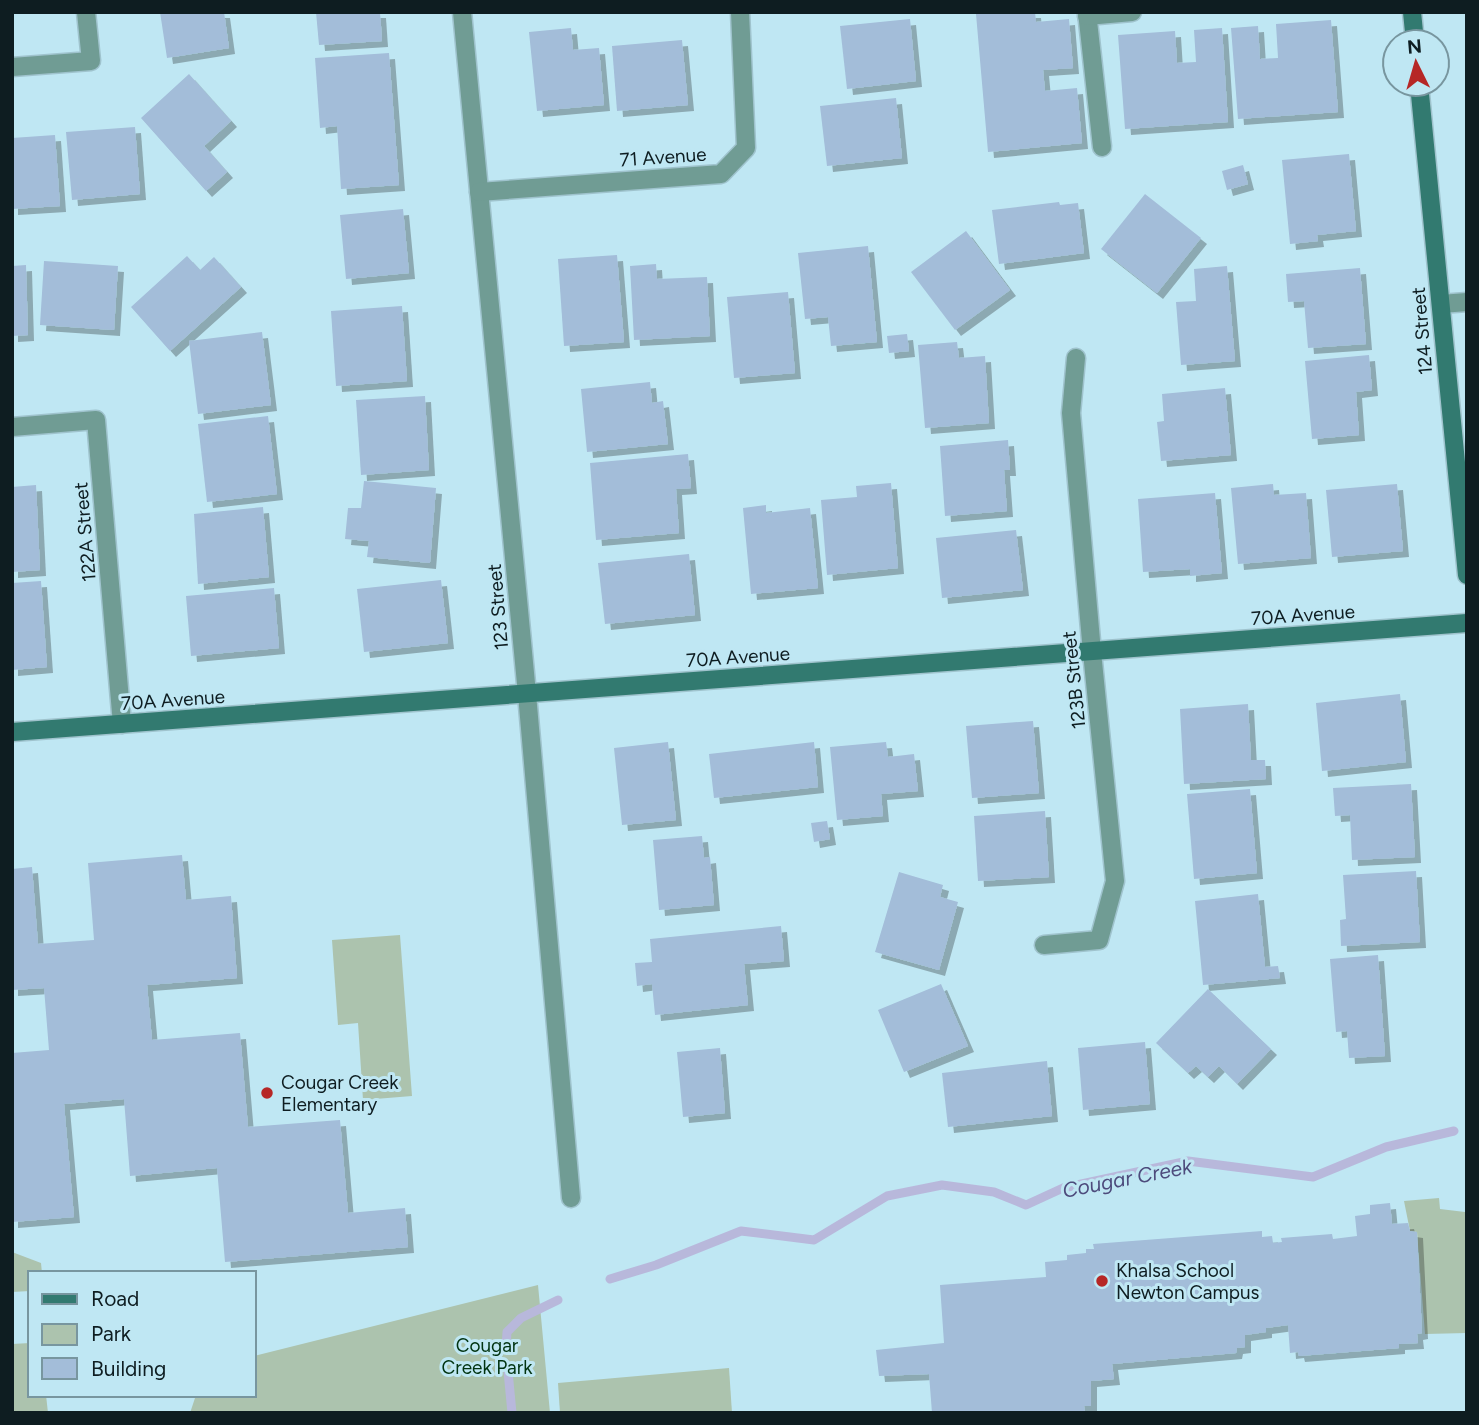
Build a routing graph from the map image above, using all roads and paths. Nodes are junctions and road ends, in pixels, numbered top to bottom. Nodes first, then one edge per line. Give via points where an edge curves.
1 (86, 12) edge
2 (462, 12) edge
3 (740, 12) edge
4 (1132, 12) edge
5 (1087, 14) edge
6 (12, 67) edge
7 (1420, 98) edge
8 (1102, 147) dead end
9 (479, 192) junction
10 (1467, 302) edge
11 (1441, 304) junction
12 (1076, 358) dead end
13 (12, 427) edge
14 (1465, 550) edge
15 (1467, 575) edge
16 (1467, 623) edge
17 (1092, 652) junction
18 (527, 694) junction
19 (122, 724) junction
20 (12, 733) edge
21 (1044, 945) dead end
22 (571, 1198) dead end

1 - 6 street via 90,61
2 - 9 street, 123 Street
3 - 9 street, 71 Avenue via 746,148 721,174
4 - 5 street
5 - 8 street
7 - 11 street, 124 Street
9 - 18 street, 123 Street
10 - 11 street
11 - 14 street, 124 Street
12 - 17 street, 123B Street via 1071,413
13 - 19 street, 122A Street via 96,420
14 - 15 street, 124 Street
16 - 17 street, 70A Avenue
17 - 18 street, 70A Avenue
17 - 21 street, 123B Street via 1115,881 1099,940
18 - 19 street, 70A Avenue
18 - 22 street, 123 Street
19 - 20 street, 70A Avenue

